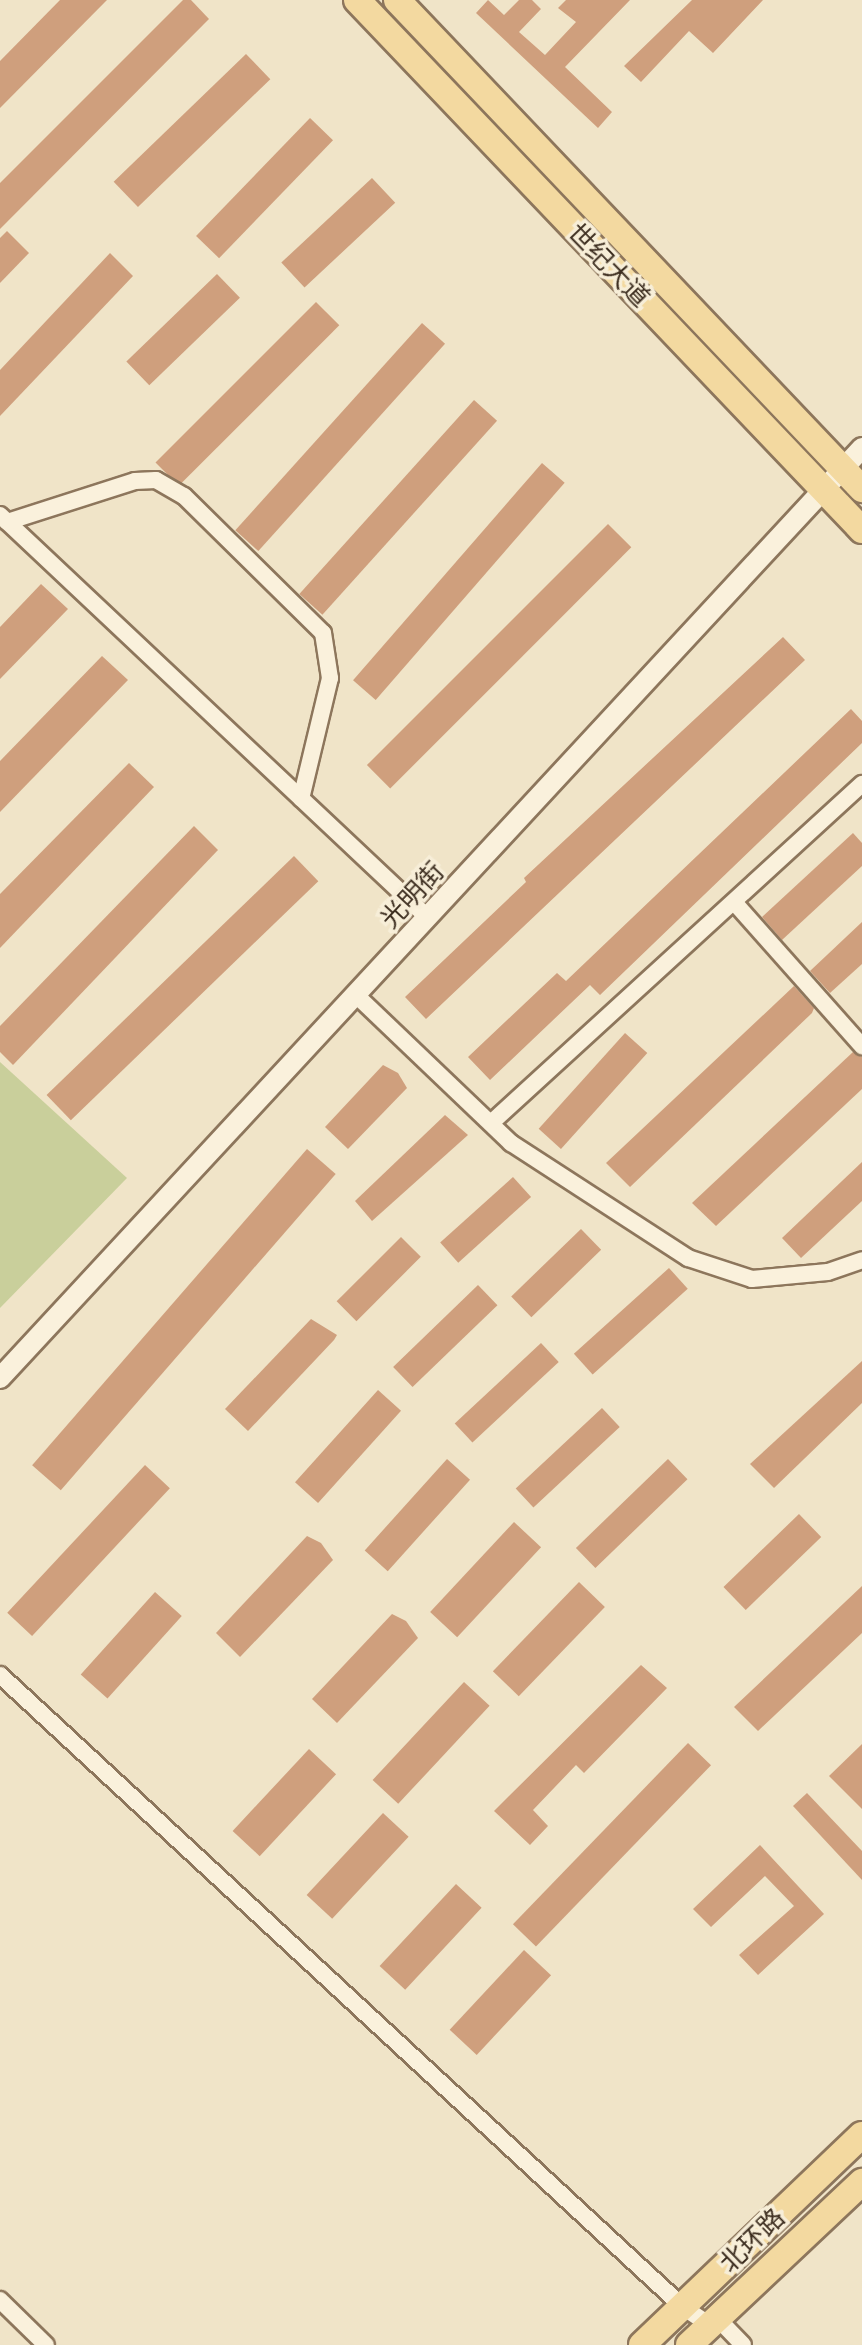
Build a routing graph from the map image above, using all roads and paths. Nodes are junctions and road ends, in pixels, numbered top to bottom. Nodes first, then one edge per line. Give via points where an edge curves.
1 (357, 0) edge
2 (397, 0) edge
3 (862, 448) edge
4 (843, 468) junction
5 (823, 489) junction
6 (862, 489) edge
7 (4, 518) edge
8 (862, 530) edge
9 (862, 784) edge
10 (301, 799) junction
11 (734, 902) junction
12 (427, 917) junction
13 (355, 994) junction
14 (862, 1046) edge
15 (491, 1123) junction
16 (862, 1260) edge
17 (0, 1378) edge
18 (0, 1675) edge
19 (862, 2135) edge
20 (862, 2182) edge
21 (0, 2300) edge
22 (683, 2307) junction
23 (710, 2325) junction
24 (46, 2345) edge
25 (642, 2345) edge
26 (689, 2345) edge
27 (743, 2345) edge

1 - 5 main road, 世纪大道
2 - 4 main road, 世纪大道
3 - 4 street, 光明街
4 - 5 street, 光明街
4 - 6 main road, 世纪大道
5 - 8 main road, 世纪大道
5 - 12 street, 光明街
7 - 10 street
7 - 10 street via 135,481 156,480 184,496 323,633 330,678
9 - 11 street
10 - 12 street
11 - 14 street
11 - 15 street
12 - 13 street, 光明街
13 - 15 street
13 - 17 street, 光明街
15 - 16 street via 511,1143 688,1258 752,1279 828,1272
18 - 22 street
19 - 22 main road, 北环路
20 - 23 main road, 北环路
21 - 24 street
22 - 23 street
22 - 25 main road, 北环路
23 - 26 main road, 北环路
23 - 27 street via 722,2323

